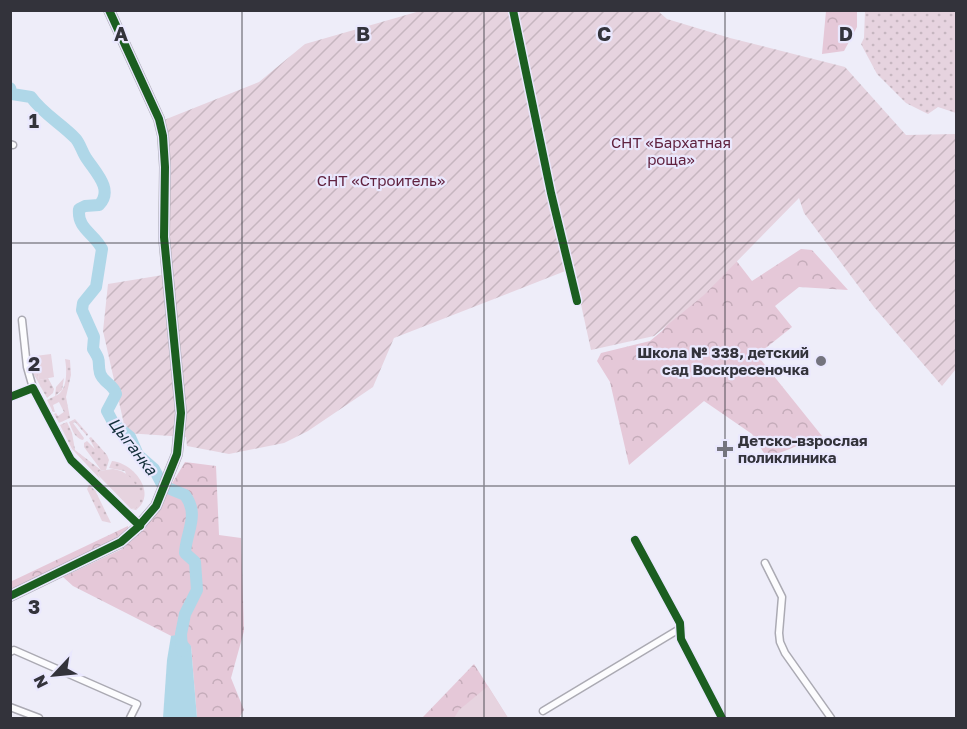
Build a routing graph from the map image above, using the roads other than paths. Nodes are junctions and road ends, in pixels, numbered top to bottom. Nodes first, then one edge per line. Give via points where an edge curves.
1 (108, 10) edge
2 (513, 10) edge
3 (577, 301) dead end
4 (22, 320) dead end
5 (33, 388) junction
6 (10, 397) edge
7 (140, 526) junction
8 (635, 540) dead end
9 (765, 563) dead end
10 (10, 596) edge
11 (681, 628) junction
12 (10, 652) edge
13 (10, 707) edge
14 (543, 711) dead end
15 (39, 718) edge
16 (130, 718) edge
17 (722, 718) edge
18 (831, 718) edge

1 - 7 street via 164,136 164,237 181,413 177,454 156,506
2 - 3 street
4 - 5 street
5 - 6 street
5 - 7 street via 71,460
7 - 10 street via 121,542
8 - 11 street
9 - 18 street via 782,597 780,642
11 - 14 street
11 - 17 street via 681,639
12 - 16 street via 14,650 137,704
13 - 15 street

